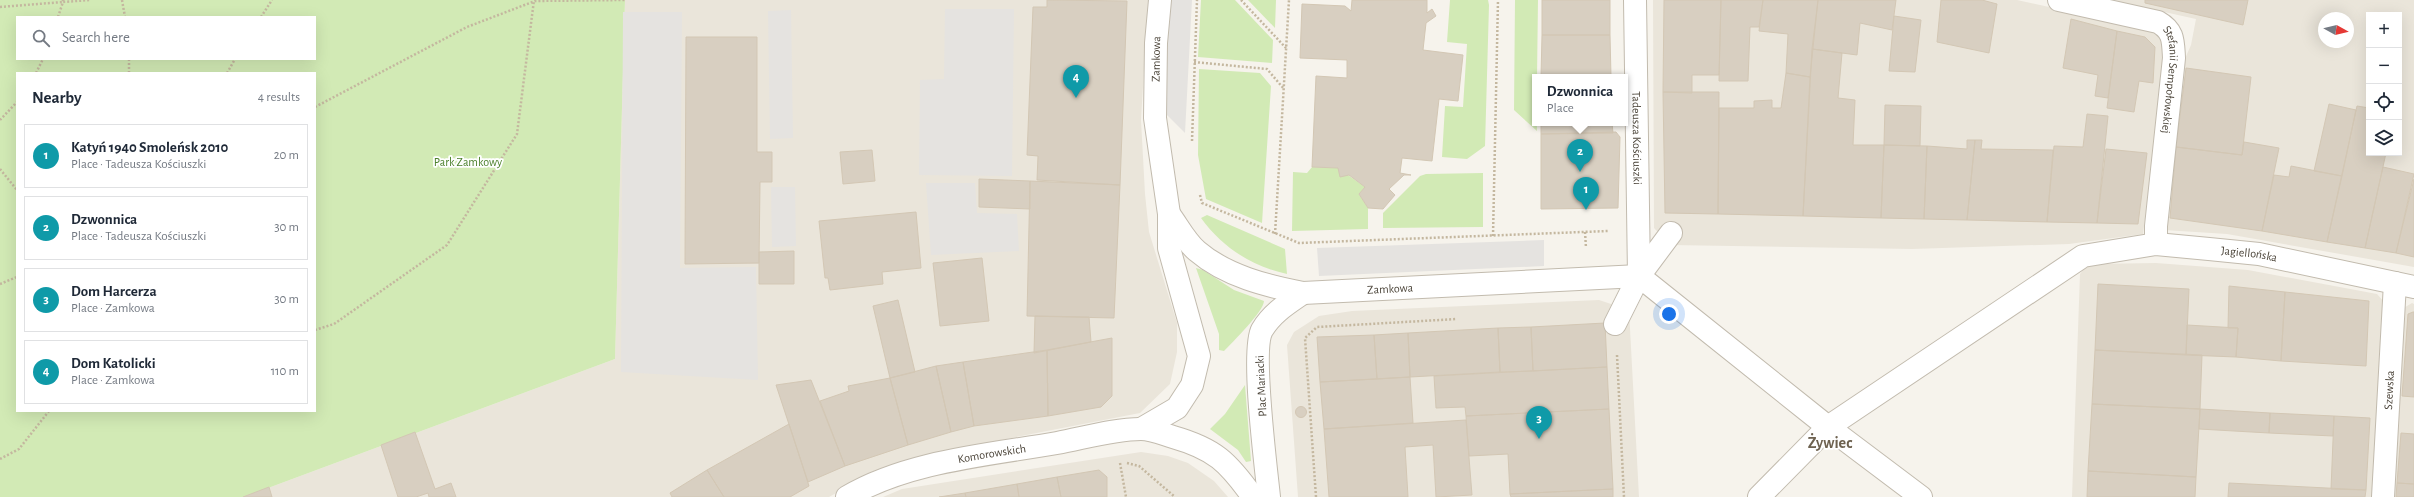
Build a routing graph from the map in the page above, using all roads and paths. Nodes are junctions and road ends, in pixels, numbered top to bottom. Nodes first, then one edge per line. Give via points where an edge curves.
1 (90, 0) edge
2 (122, 0) edge
3 (272, 0) edge
4 (534, 0) edge
5 (625, 0) edge
6 (1160, 0) edge
7 (1197, 0) edge
8 (1241, 0) edge
9 (1289, 0) edge
10 (1498, 0) edge
11 (1635, 0) edge
12 (2059, 0) edge
13 (63, 1) edge
14 (0, 7) edge
15 (58, 16) edge
16 (125, 16) edge
17 (262, 16) edge
18 (1286, 48) junction
19 (42, 60) edge
20 (129, 60) edge
21 (234, 60) edge
22 (1194, 62) junction
23 (36, 72) edge
24 (129, 72) edge
25 (228, 72) edge
26 (1284, 89) junction
27 (16, 103) edge
28 (316, 106) edge
29 (0, 120) edge
30 (1192, 144) dead end
31 (0, 169) edge
32 (16, 189) edge
33 (1199, 192) dead end
34 (1169, 214) junction
35 (1585, 232) dead end
36 (1671, 233) dead end
37 (1275, 234) junction
38 (1494, 236) junction
39 (2156, 244) junction
40 (16, 276) edge
41 (1639, 276) junction
42 (0, 284) edge
43 (2405, 285) edge
44 (1303, 293) junction
45 (1462, 318) dead end
46 (1615, 324) joint
47 (316, 330) edge
48 (48, 412) edge
49 (1828, 427) junction
50 (1141, 429) junction
51 (0, 459) edge
52 (1119, 460) dead end
53 (847, 497) edge
54 (1126, 497) edge
55 (1253, 497) edge
56 (1269, 497) edge
57 (1316, 497) edge
58 (1624, 497) edge
59 (1759, 497) edge
60 (1921, 497) edge
61 (2383, 497) edge

1 - 13 path
2 - 16 path
3 - 17 path
4 - 5 path
4 - 28 path via 467,27
4 - 47 path via 517,134 447,245 334,324
6 - 34 street, Zamkowa via 1154,118
7 - 22 path
8 - 18 path
9 - 18 path
10 - 38 path
11 - 41 street, Tadeusza Kościuszki
12 - 39 street, Stefanii Sempołowskiej via 2158,22 2168,28 2173,37 2174,58
13 - 14 path
13 - 15 path
18 - 26 path
19 - 23 path
20 - 24 path
21 - 25 path
22 - 26 path via 1267,69
22 - 30 path
26 - 37 path
27 - 29 path
31 - 32 path
33 - 37 path via 1202,203
34 - 44 street, Zamkowa via 1196,250 1217,265 1273,287
34 - 50 street, Zamkowa via 1169,248 1199,356 1192,385 1177,408
35 - 38 path
36 - 41 street
37 - 38 path via 1299,243
39 - 43 street, Jagiellońska via 2259,254
39 - 49 street, Jagiellońska via 2083,256
40 - 42 path
41 - 44 street, Zamkowa
41 - 46 street
41 - 49 street
43 - 61 street, Szewska
44 - 56 street, Plac Mariacki via 1277,311 1262,331 1257,357
45 - 57 path via 1317,327 1305,338
46 - 58 path
48 - 51 path via 19,449
49 - 59 street
49 - 60 street
50 - 53 street, Komorowskich via 948,462 900,474
50 - 55 street via 1199,444 1234,471
52 - 54 path

